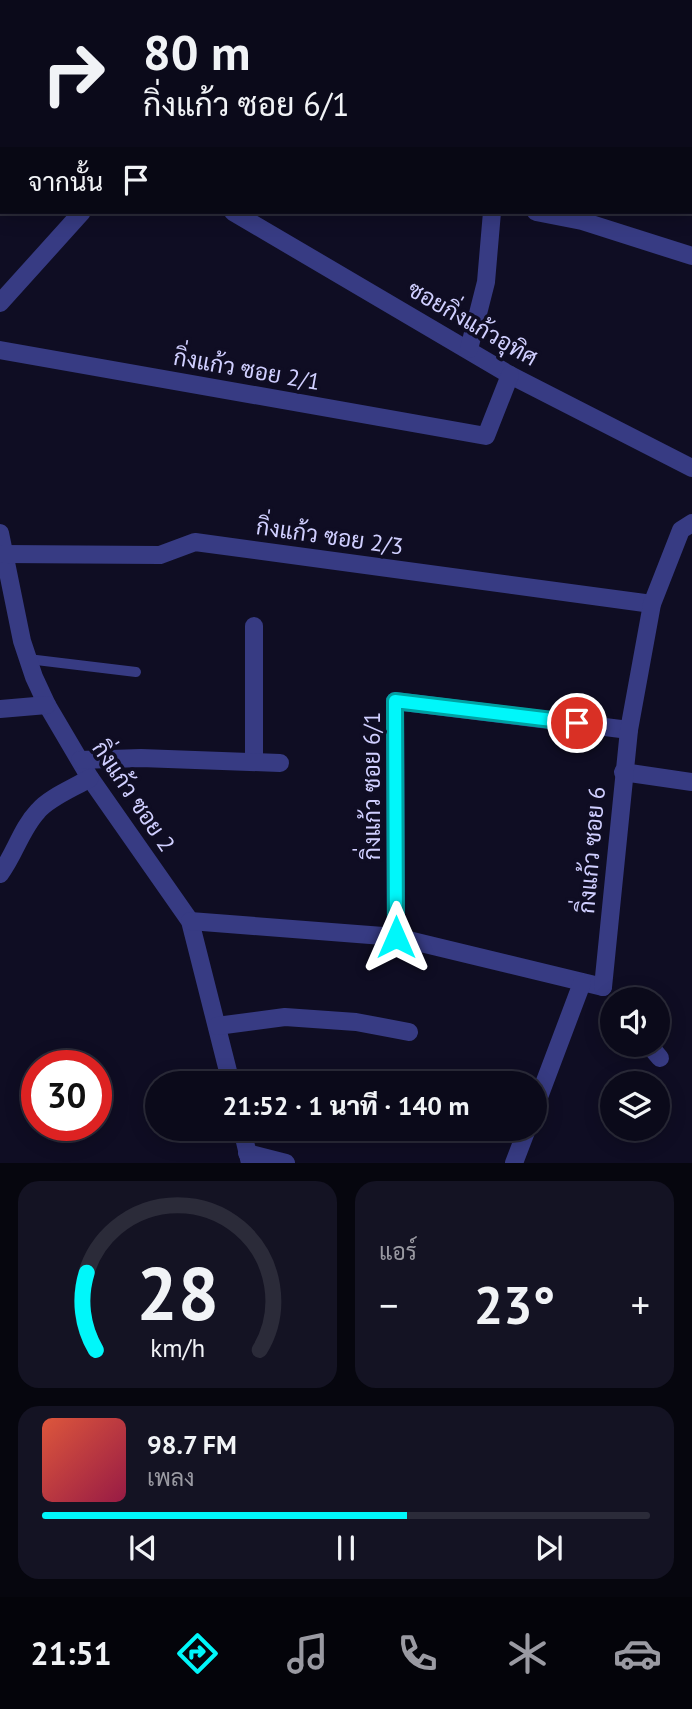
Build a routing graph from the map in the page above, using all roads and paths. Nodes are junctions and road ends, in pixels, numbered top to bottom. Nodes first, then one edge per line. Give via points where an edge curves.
1 (80, 214) edge
2 (236, 214) edge
3 (492, 214) edge
4 (546, 214) edge
5 (692, 256) edge
6 (0, 303) edge
7 (469, 349) junction
8 (0, 350) edge
9 (510, 375) junction
10 (692, 468) edge
11 (692, 523) edge
12 (0, 533) edge
13 (3, 554) junction
14 (652, 604) junction
15 (254, 626) dead end
16 (28, 659) junction
17 (136, 672) dead end
18 (47, 705) junction
19 (0, 709) edge
20 (628, 730) junction
21 (80, 760) junction
22 (254, 762) junction
23 (279, 763) dead end
24 (623, 772) junction
25 (90, 778) junction
26 (692, 782) edge
27 (0, 874) edge
28 (190, 921) junction
29 (396, 937) junction
30 (582, 983) junction
31 (608, 987) edge
32 (600, 990) edge
33 (217, 1026) junction
34 (409, 1032) dead end
35 (228, 1071) edge
36 (547, 1076) edge
37 (522, 1141) edge
38 (249, 1158) edge
39 (286, 1163) edge
40 (514, 1163) edge

1 - 6 street
2 - 7 street, ซอยกิ่งแก้วอุทิศ
3 - 7 street via 486,282
4 - 5 street
7 - 9 street, ซอยกิ่งแก้วอุทิศ
8 - 9 street, กิ่งแก้ว ซอย 2/1 via 486,436
9 - 10 street, ซอยกิ่งแก้วอุทิศ
11 - 14 street, กิ่งแก้ว ซอย 6 via 681,530
12 - 13 street, กิ่งแก้ว ซอย 2
13 - 14 street, กิ่งแก้ว ซอย 2/3 via 160,555 195,542
13 - 16 street, กิ่งแก้ว ซอย 2
14 - 20 street, กิ่งแก้ว ซอย 6
15 - 22 street
16 - 17 lane
16 - 18 street, กิ่งแก้ว ซอย 2
18 - 19 street
18 - 21 street, กิ่งแก้ว ซอย 2
20 - 24 street, กิ่งแก้ว ซอย 6
20 - 29 street, กิ่งแก้ว ซอย 6/1 via 395,701
21 - 22 street
21 - 25 street, กิ่งแก้ว ซอย 2
22 - 23 street
24 - 26 street
24 - 31 street, กิ่งแก้ว ซอย 6
25 - 27 street via 40,808
25 - 28 street, กิ่งแก้ว ซอย 2
28 - 29 street
28 - 33 street, กิ่งแก้ว ซอย 2
29 - 30 street
30 - 32 street
30 - 36 street
33 - 34 street via 285,1017 356,1022
33 - 35 street, กิ่งแก้ว ซอย 2
37 - 40 street
38 - 39 street

